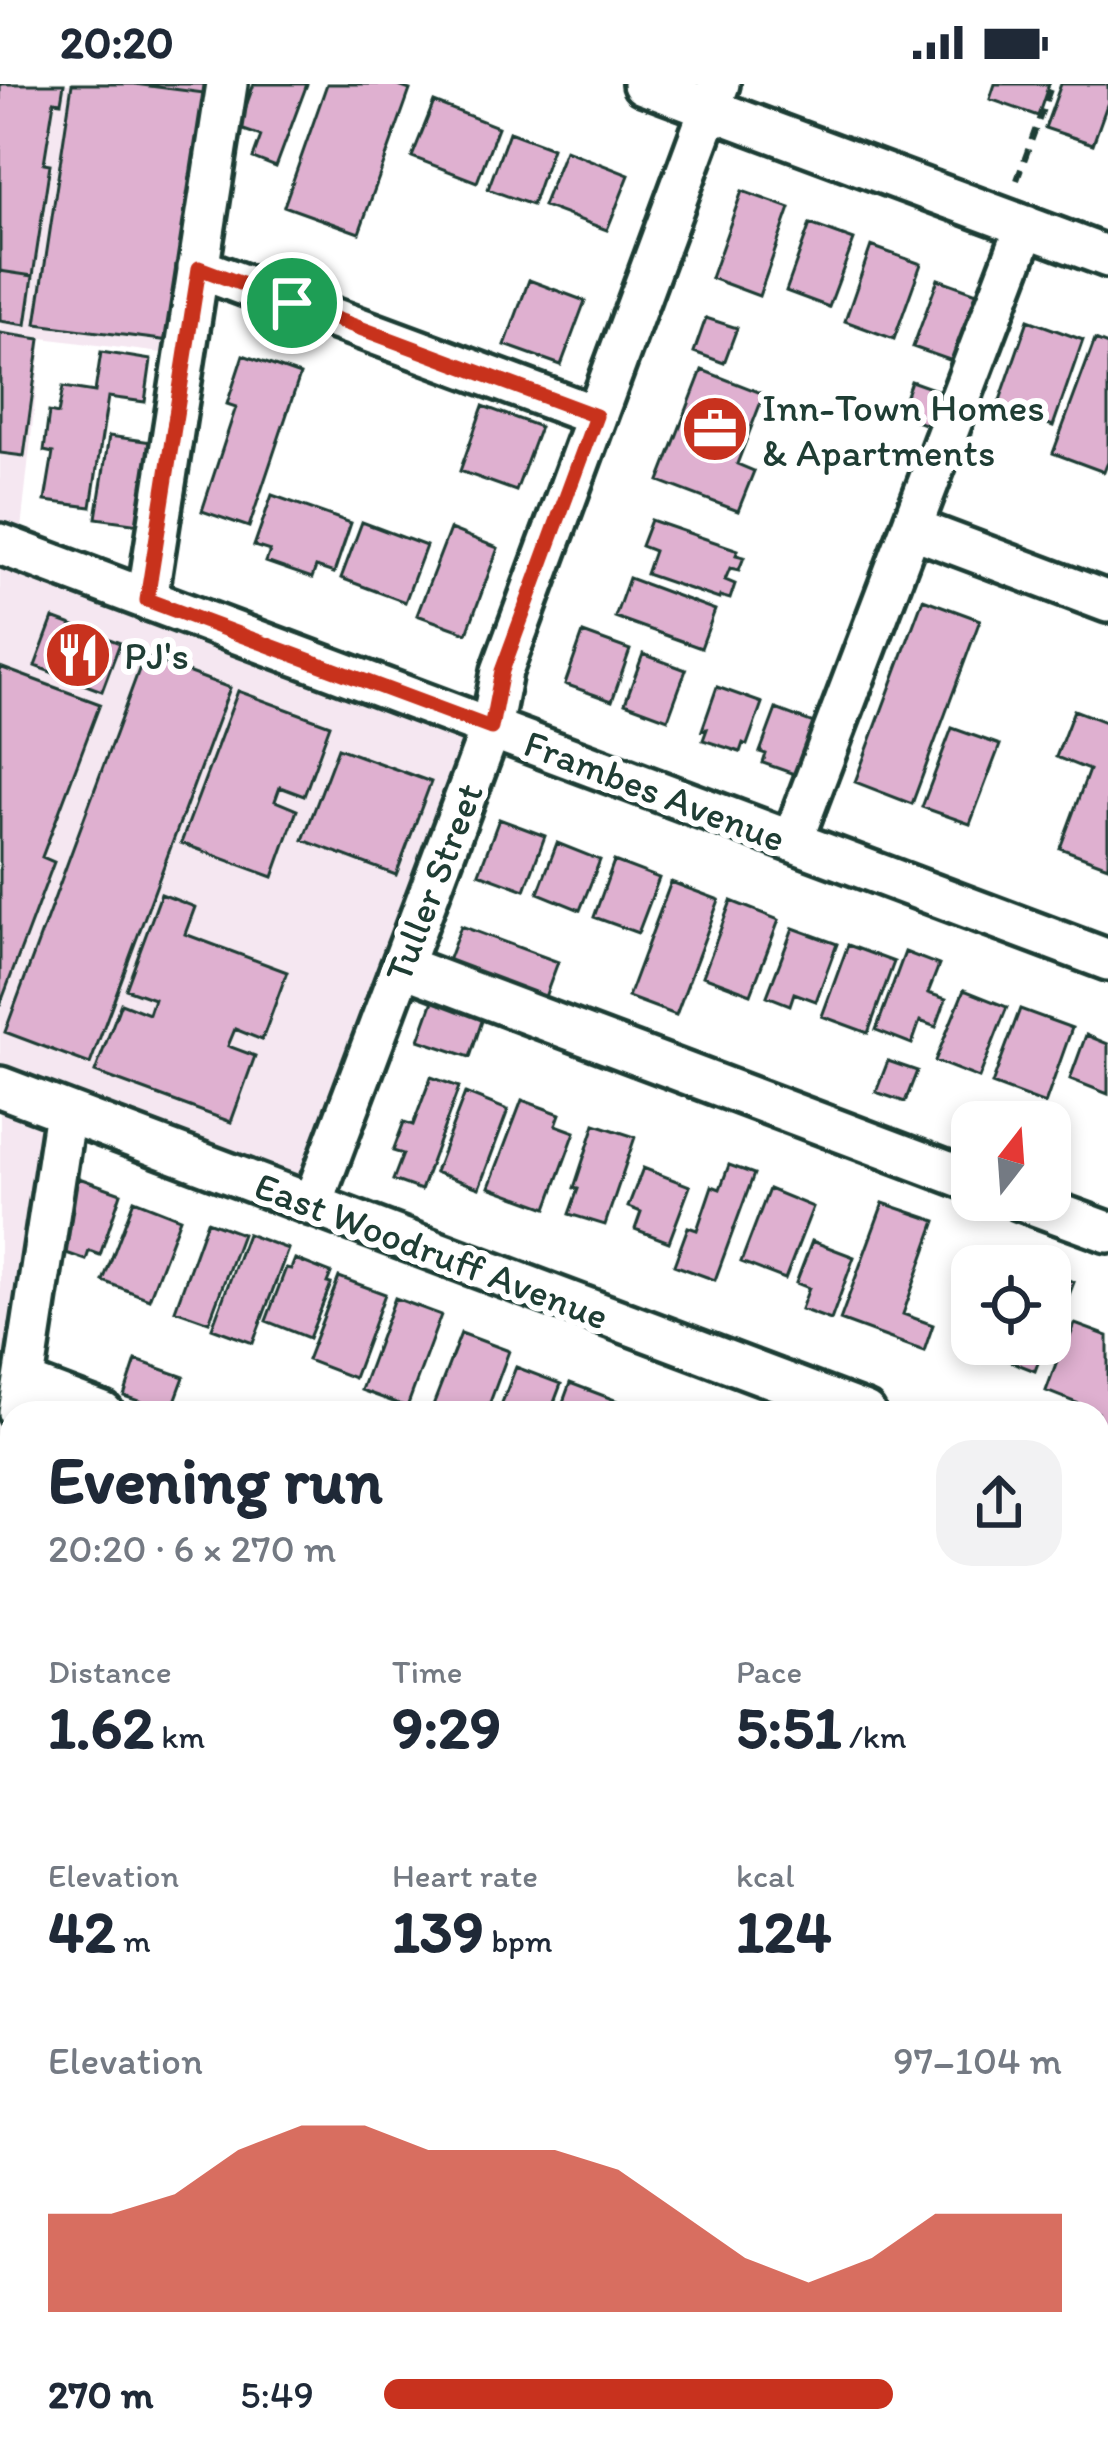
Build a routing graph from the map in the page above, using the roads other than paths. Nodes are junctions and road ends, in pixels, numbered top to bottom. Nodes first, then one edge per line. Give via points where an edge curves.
1 (227, 84) edge
2 (643, 84) edge
3 (715, 97) edge
4 (1026, 226) junction
5 (1108, 257) edge
6 (199, 268) junction
7 (596, 416) junction
8 (911, 528) junction
9 (0, 544) edge
10 (147, 600) junction
11 (1108, 602) edge
12 (491, 728) junction
13 (792, 842) junction
14 (1108, 960) edge
15 (402, 966) junction
16 (0, 1087) edge
17 (64, 1112) junction
18 (951, 1173) edge
19 (312, 1204) junction
20 (1071, 1218) edge
21 (1108, 1232) edge
22 (21, 1398) edge
23 (833, 1401) edge

1 - 6 street
2 - 3 street
3 - 4 street
3 - 7 street, Tuller Street
4 - 5 street
4 - 8 street
6 - 7 street
6 - 10 street
7 - 12 street, Tuller Street via 502,671
8 - 11 street
8 - 13 street
9 - 10 street, Frambes Avenue
10 - 12 street, Frambes Avenue
12 - 13 street, Frambes Avenue
12 - 15 street, Tuller Street
13 - 14 street, Frambes Avenue
15 - 18 street
15 - 19 street, Tuller Street
16 - 17 street, East Woodruff Avenue
17 - 19 street, East Woodruff Avenue
17 - 22 street
19 - 23 street, East Woodruff Avenue
20 - 21 street

